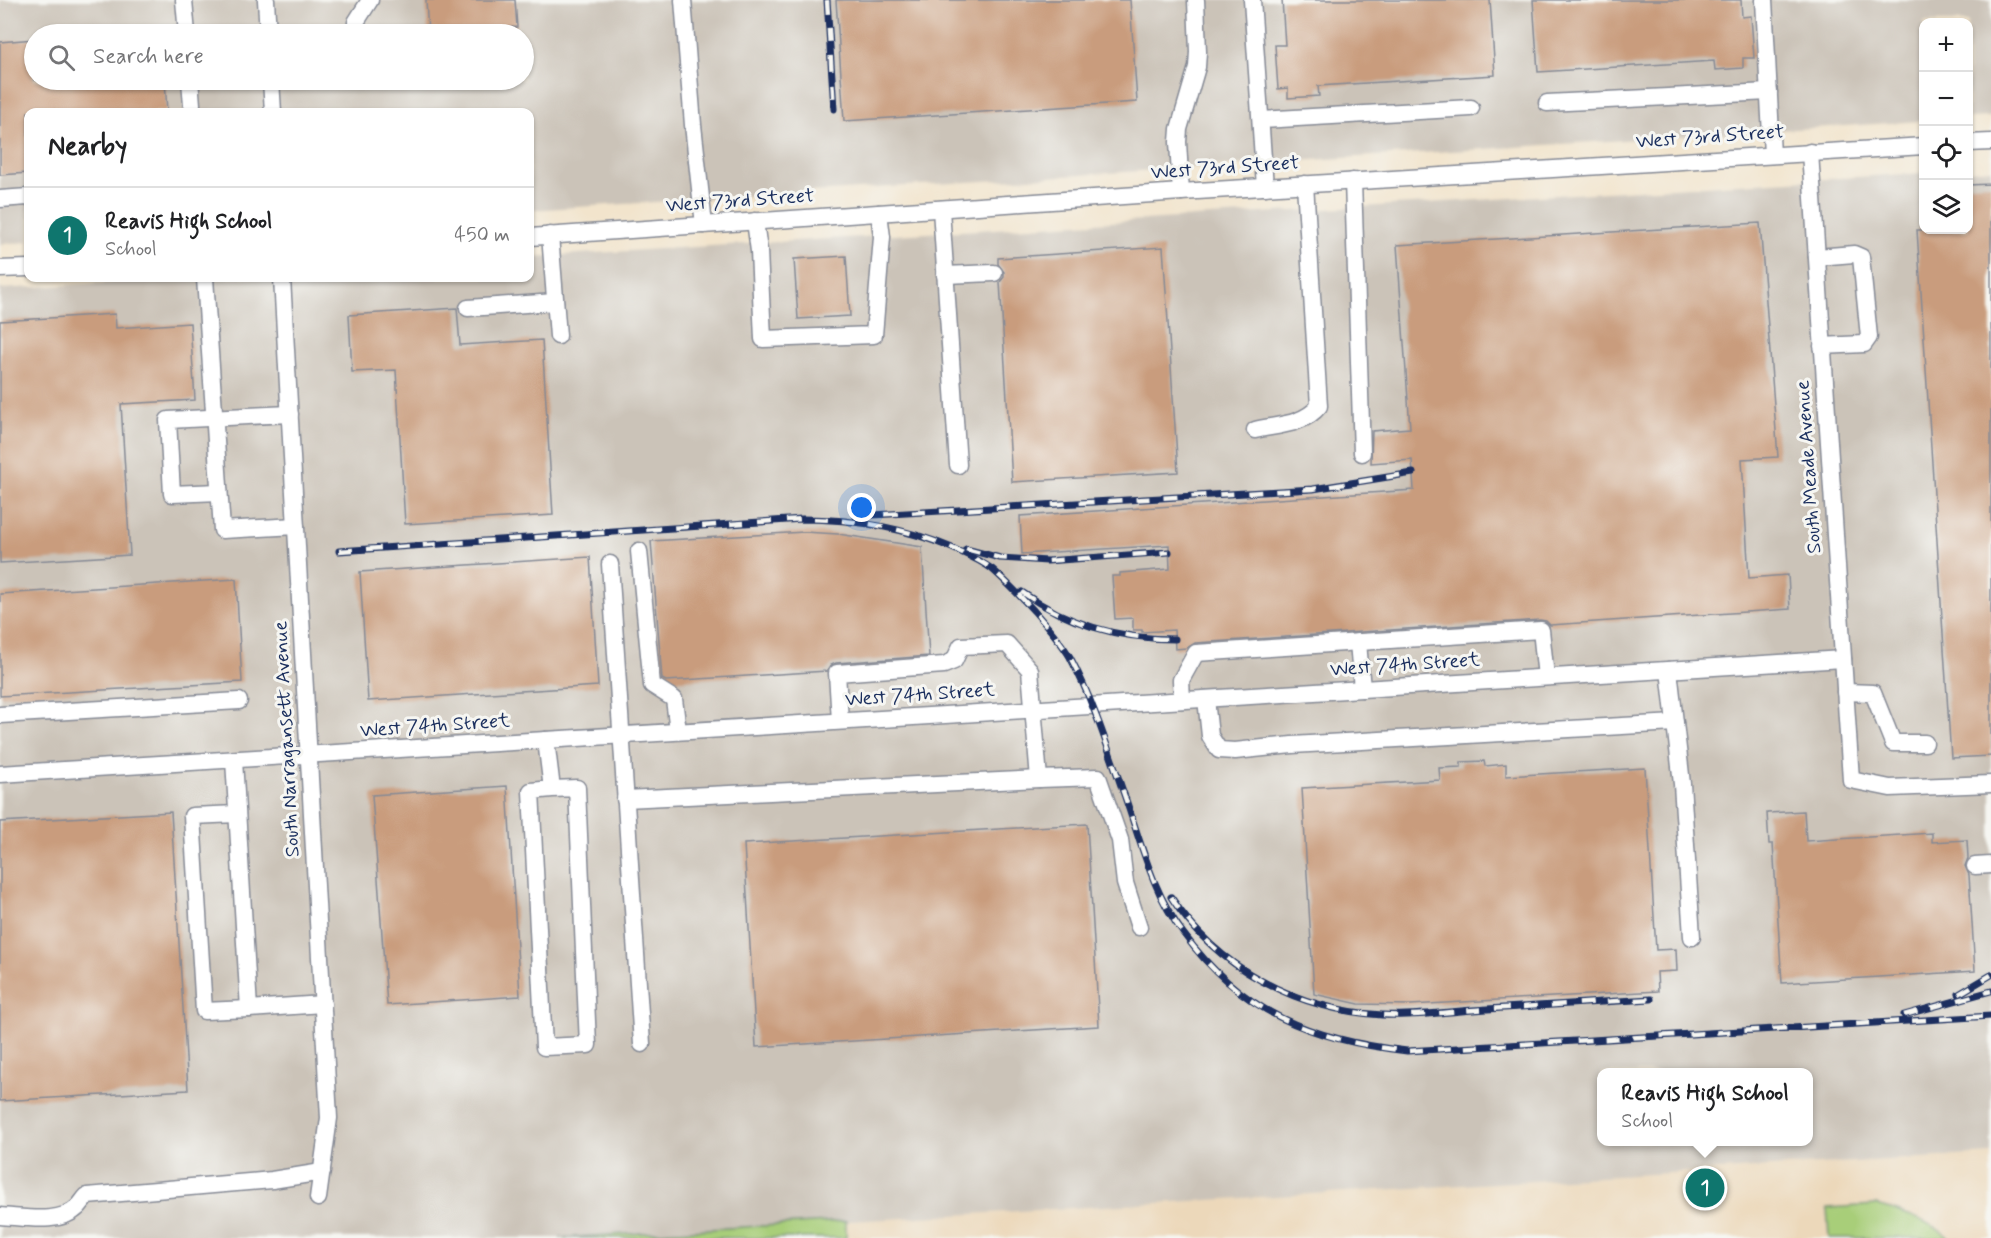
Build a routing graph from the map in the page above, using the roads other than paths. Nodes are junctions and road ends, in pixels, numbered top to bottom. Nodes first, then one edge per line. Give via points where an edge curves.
1 (184, 0) edge
2 (266, 0) edge
3 (370, 0) edge
4 (683, 0) edge
5 (1196, 0) edge
6 (1252, 0) edge
7 (1764, 0) edge
8 (185, 24) edge
9 (267, 24) edge
10 (356, 24) edge
11 (191, 90) edge
12 (272, 90) edge
13 (1769, 92) junction
14 (1547, 103) dead end
15 (192, 105) dead end
16 (273, 108) edge
17 (1471, 108) dead end
18 (1261, 120) junction
19 (1991, 142) edge
20 (1973, 143) edge
21 (1919, 146) edge
22 (1810, 152) junction
23 (1772, 154) junction
24 (1353, 181) junction
25 (1305, 184) junction
26 (1265, 187) junction
27 (1181, 192) junction
28 (24, 197) edge
29 (0, 199) edge
30 (941, 208) junction
31 (879, 213) junction
32 (755, 221) junction
33 (704, 225) junction
34 (550, 235) junction
35 (534, 237) edge
36 (1817, 257) junction
37 (24, 268) edge
38 (0, 269) edge
39 (994, 273) dead end
40 (945, 275) junction
41 (204, 282) edge
42 (282, 282) edge
43 (555, 302) junction
44 (468, 308) dead end
45 (558, 336) dead end
46 (1822, 346) junction
47 (290, 414) junction
48 (214, 418) junction
49 (1255, 430) dead end
50 (1362, 453) dead end
51 (958, 465) dead end
52 (219, 492) junction
53 (296, 526) junction
54 (639, 551) dead end
55 (610, 564) dead end
56 (1358, 642) junction
57 (1843, 658) junction
58 (1669, 670) junction
59 (1546, 677) junction
60 (1362, 689) junction
61 (1845, 692) junction
62 (1206, 699) junction
63 (1182, 700) junction
64 (239, 701) dead end
65 (1033, 708) junction
66 (0, 715) edge
67 (840, 721) junction
68 (1675, 723) junction
69 (678, 731) junction
70 (621, 735) junction
71 (546, 740) junction
72 (1925, 743) dead end
73 (309, 755) junction
74 (234, 760) junction
75 (0, 774) edge
76 (1039, 779) junction
77 (1991, 784) edge
78 (552, 789) junction
79 (625, 799) junction
80 (237, 814) junction
81 (1139, 927) dead end
82 (1692, 937) dead end
83 (323, 1004) junction
84 (249, 1009) junction
85 (642, 1044) dead end
86 (322, 1172) junction
87 (318, 1198) dead end
88 (0, 1216) edge

1 - 8 street
2 - 9 street
3 - 10 street
4 - 33 street
5 - 27 street via 1197,67 1179,129
6 - 18 street
7 - 13 street
11 - 15 street
12 - 16 street
13 - 14 street
13 - 23 street
17 - 18 street
18 - 26 street
19 - 20 street
21 - 22 street, West 73rd Street
22 - 23 street, West 73rd Street
22 - 36 street, South Meade Avenue
23 - 24 street, West 73rd Street
24 - 25 street, West 73rd Street
24 - 50 street
25 - 26 street, West 73rd Street
25 - 49 street via 1319,406 1311,416 1296,422
26 - 27 street, West 73rd Street
27 - 30 street, West 73rd Street
28 - 29 street
30 - 31 street, West 73rd Street
30 - 40 street
31 - 32 street, West 73rd Street
31 - 32 street via 882,237 874,335 763,339
32 - 33 street, West 73rd Street
33 - 34 street, West 73rd Street
34 - 35 street, West 73rd Street
34 - 43 street
36 - 46 street, South Meade Avenue
36 - 46 street via 1861,257 1869,337 1864,344
37 - 38 street
39 - 40 street
40 - 51 street
41 - 48 street
42 - 47 street, South Narragansett Avenue
43 - 44 street
43 - 45 street
46 - 57 street, South Meade Avenue
47 - 48 street
47 - 53 street, South Narragansett Avenue
48 - 52 street
48 - 52 street via 168,420 172,494
52 - 53 street via 222,530
53 - 73 street, South Narragansett Avenue
54 - 69 street via 652,685 674,699
55 - 70 street
56 - 59 street via 1541,630
56 - 60 street
56 - 63 street via 1196,653 1181,680
57 - 58 street, West 74th Street
57 - 61 street, South Meade Avenue
58 - 59 street, West 74th Street
58 - 68 street
59 - 60 street, West 74th Street
60 - 62 street, West 74th Street
61 - 72 street via 1873,693 1893,743
61 - 77 street, South Meade Avenue via 1851,780 1890,788
62 - 63 street, West 74th Street
62 - 68 street via 1210,736 1219,750 1235,751
63 - 65 street, West 74th Street
64 - 66 street
65 - 67 street, West 74th Street
65 - 67 street via 1030,670 1007,644 961,646 954,661 944,665 837,673
65 - 76 street
67 - 69 street, West 74th Street
68 - 82 street
69 - 70 street, West 74th Street
70 - 71 street, West 74th Street
70 - 79 street
71 - 73 street, West 74th Street
71 - 78 street
73 - 74 street, West 74th Street
73 - 83 street, South Narragansett Avenue
74 - 75 street, West 74th Street
74 - 80 street
76 - 79 street
76 - 81 street via 1098,777 1120,840 1125,883
78 - 78 street via 577,788 588,1044 544,1047 531,791
79 - 85 street
80 - 84 street
80 - 84 street via 192,816 204,1011
83 - 84 street
83 - 86 street, South Narragansett Avenue via 330,1118
86 - 87 street, South Narragansett Avenue
86 - 88 street via 87,1196 77,1208 62,1216

